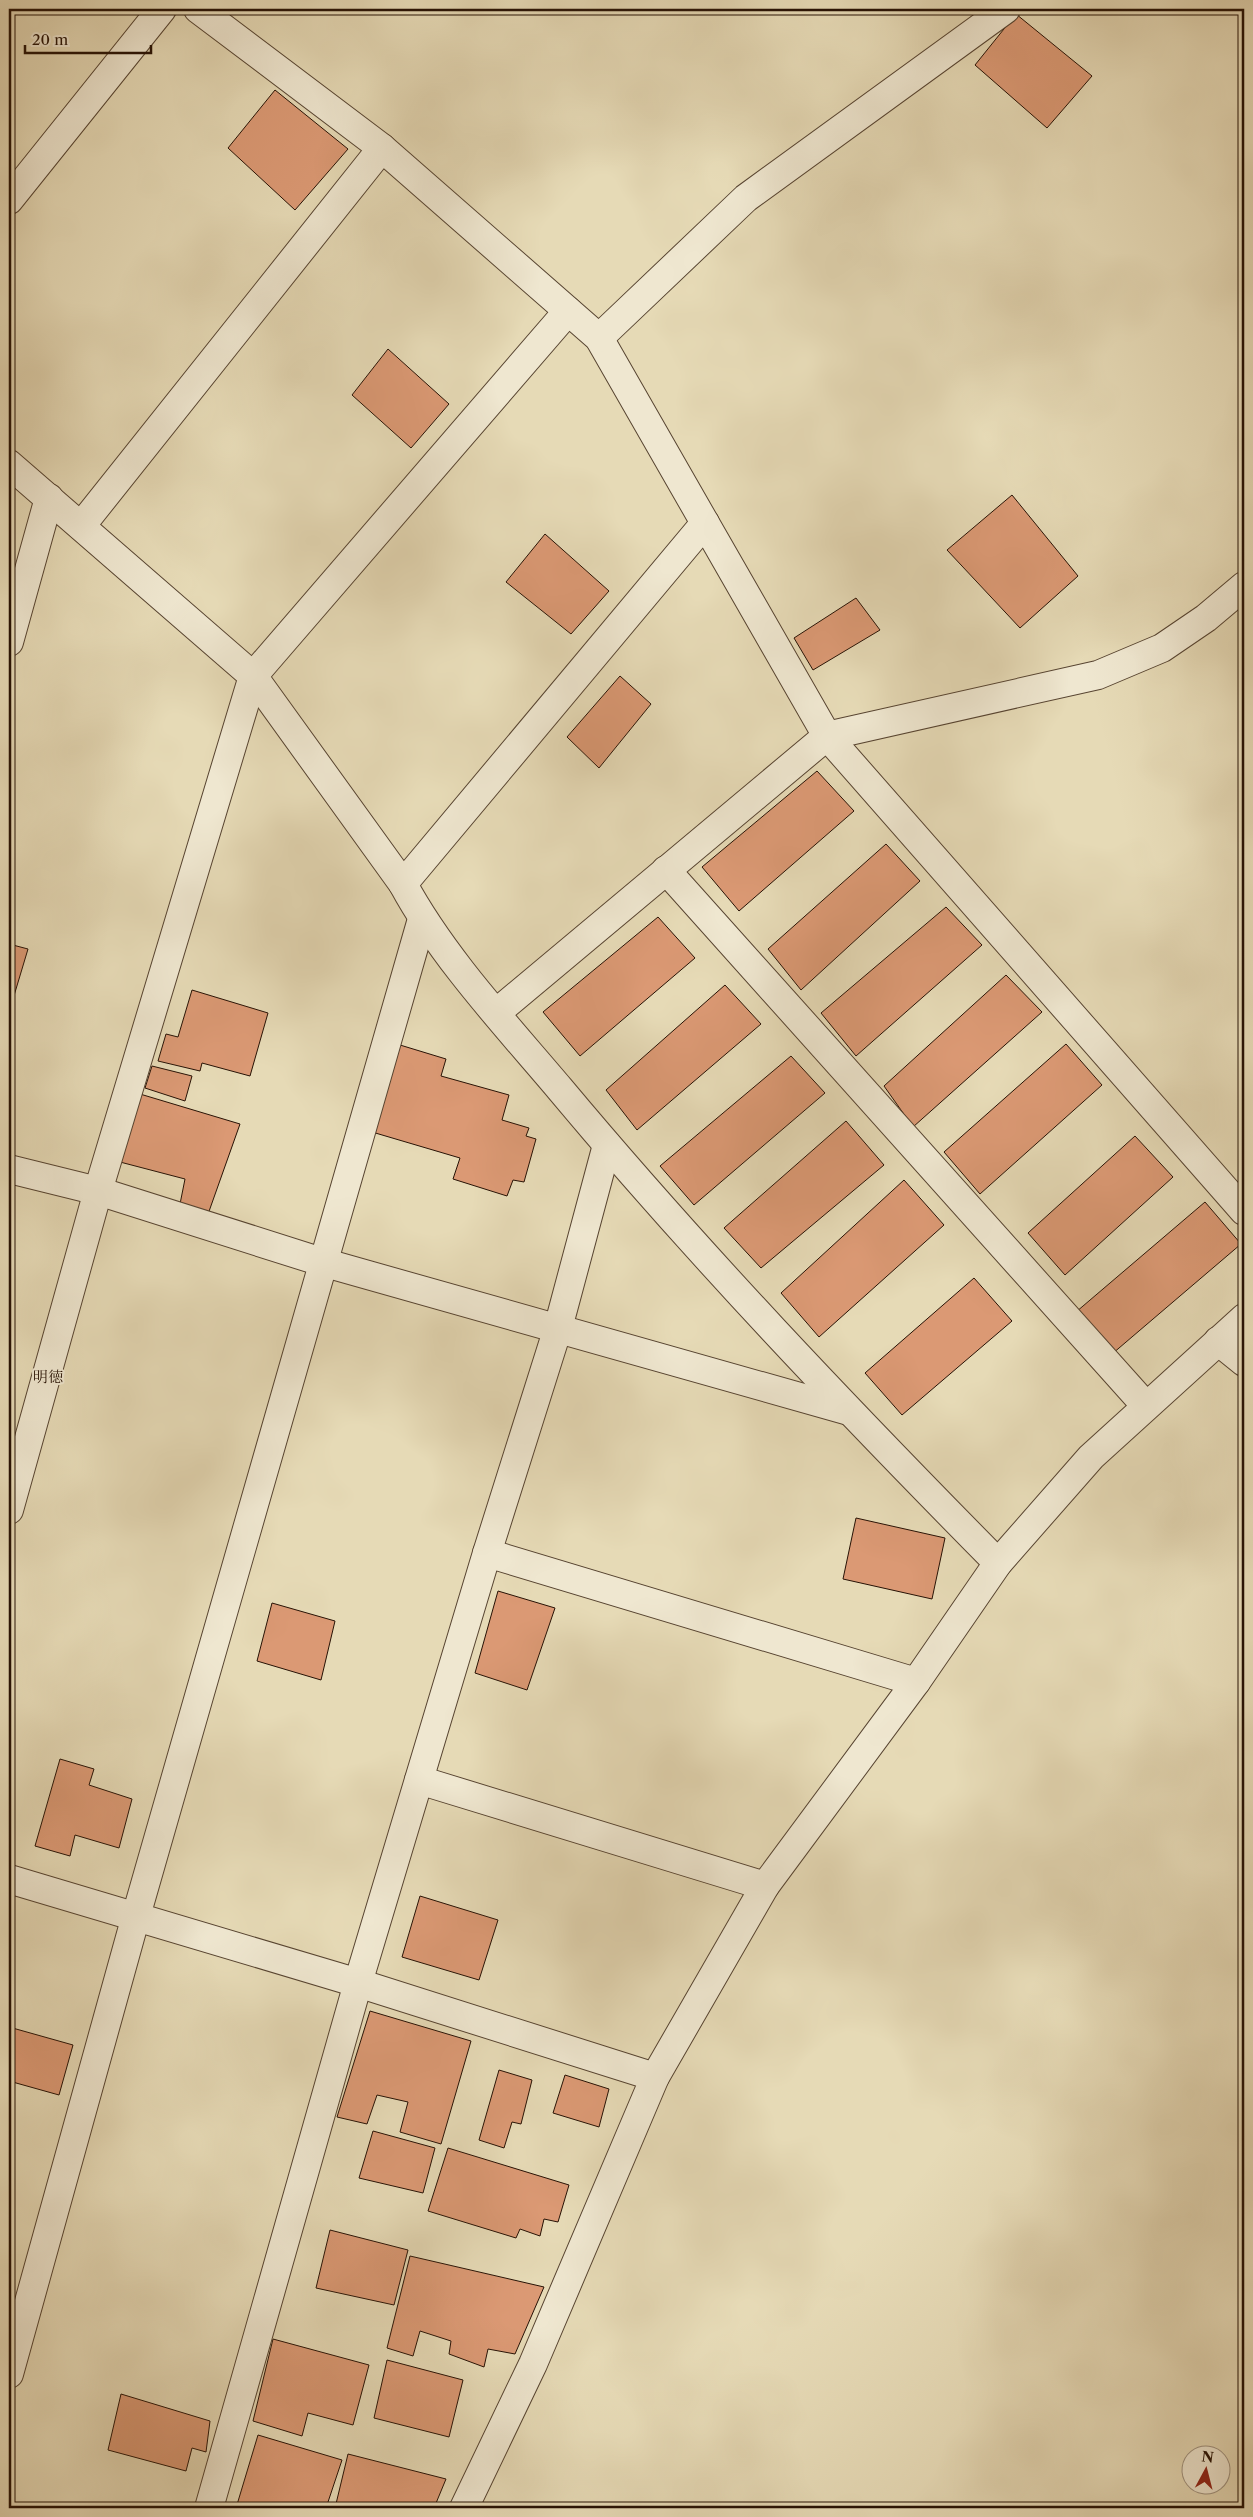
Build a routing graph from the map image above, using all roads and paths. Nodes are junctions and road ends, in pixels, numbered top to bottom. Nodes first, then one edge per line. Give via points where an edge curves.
1 (162, 9) edge
2 (198, 9) edge
3 (1006, 9) edge
4 (382, 148) junction
5 (9, 200) edge
6 (568, 311) junction
7 (600, 338) junction
8 (9, 464) edge
9 (49, 498) junction
10 (705, 523) junction
11 (81, 526) junction
12 (1244, 586) edge
13 (9, 642) edge
14 (253, 676) junction
15 (827, 736) junction
16 (666, 870) junction
17 (403, 884) junction
18 (422, 919) junction
19 (496, 1013) junction
20 (607, 1146) junction
21 (9, 1168) edge
22 (98, 1191) junction
23 (1244, 1211) edge
24 (322, 1262) junction
25 (1244, 1318) edge
26 (558, 1328) junction
27 (1218, 1341) junction
28 (1244, 1362) edge
29 (1146, 1406) junction
30 (849, 1411) junction
31 (9, 1510) edge
32 (487, 1552) junction
33 (998, 1563) junction
34 (916, 1682) junction
35 (419, 1780) junction
36 (9, 1879) edge
37 (765, 1886) junction
38 (136, 1916) junction
39 (358, 1983) junction
40 (654, 2077) junction
41 (9, 2374) edge
42 (209, 2508) edge
43 (464, 2508) edge

1 - 5 street
2 - 4 street
3 - 7 street via 746,198
4 - 6 street
4 - 11 street
6 - 7 street
6 - 14 street
7 - 10 street
8 - 9 street
9 - 11 street
9 - 13 street
10 - 15 street
10 - 17 street
11 - 14 street
12 - 15 street via 1206,618 1162,648 1098,675
14 - 17 street
14 - 22 street
15 - 16 street
15 - 23 street
16 - 19 street
16 - 29 street
17 - 18 street
18 - 19 street
18 - 24 street
19 - 20 street
20 - 26 street
20 - 30 street
21 - 22 street
22 - 24 street
22 - 31 street
24 - 26 street
24 - 38 street
25 - 27 street
26 - 30 street
26 - 32 street
27 - 28 street
27 - 29 street
29 - 33 street via 1091,1456
30 - 33 street
32 - 34 street
32 - 35 street
33 - 34 street
34 - 37 street
35 - 37 street
35 - 39 street
36 - 38 street
37 - 40 street
38 - 39 street
38 - 41 street
39 - 40 street
39 - 42 street
40 - 43 street via 533,2364

